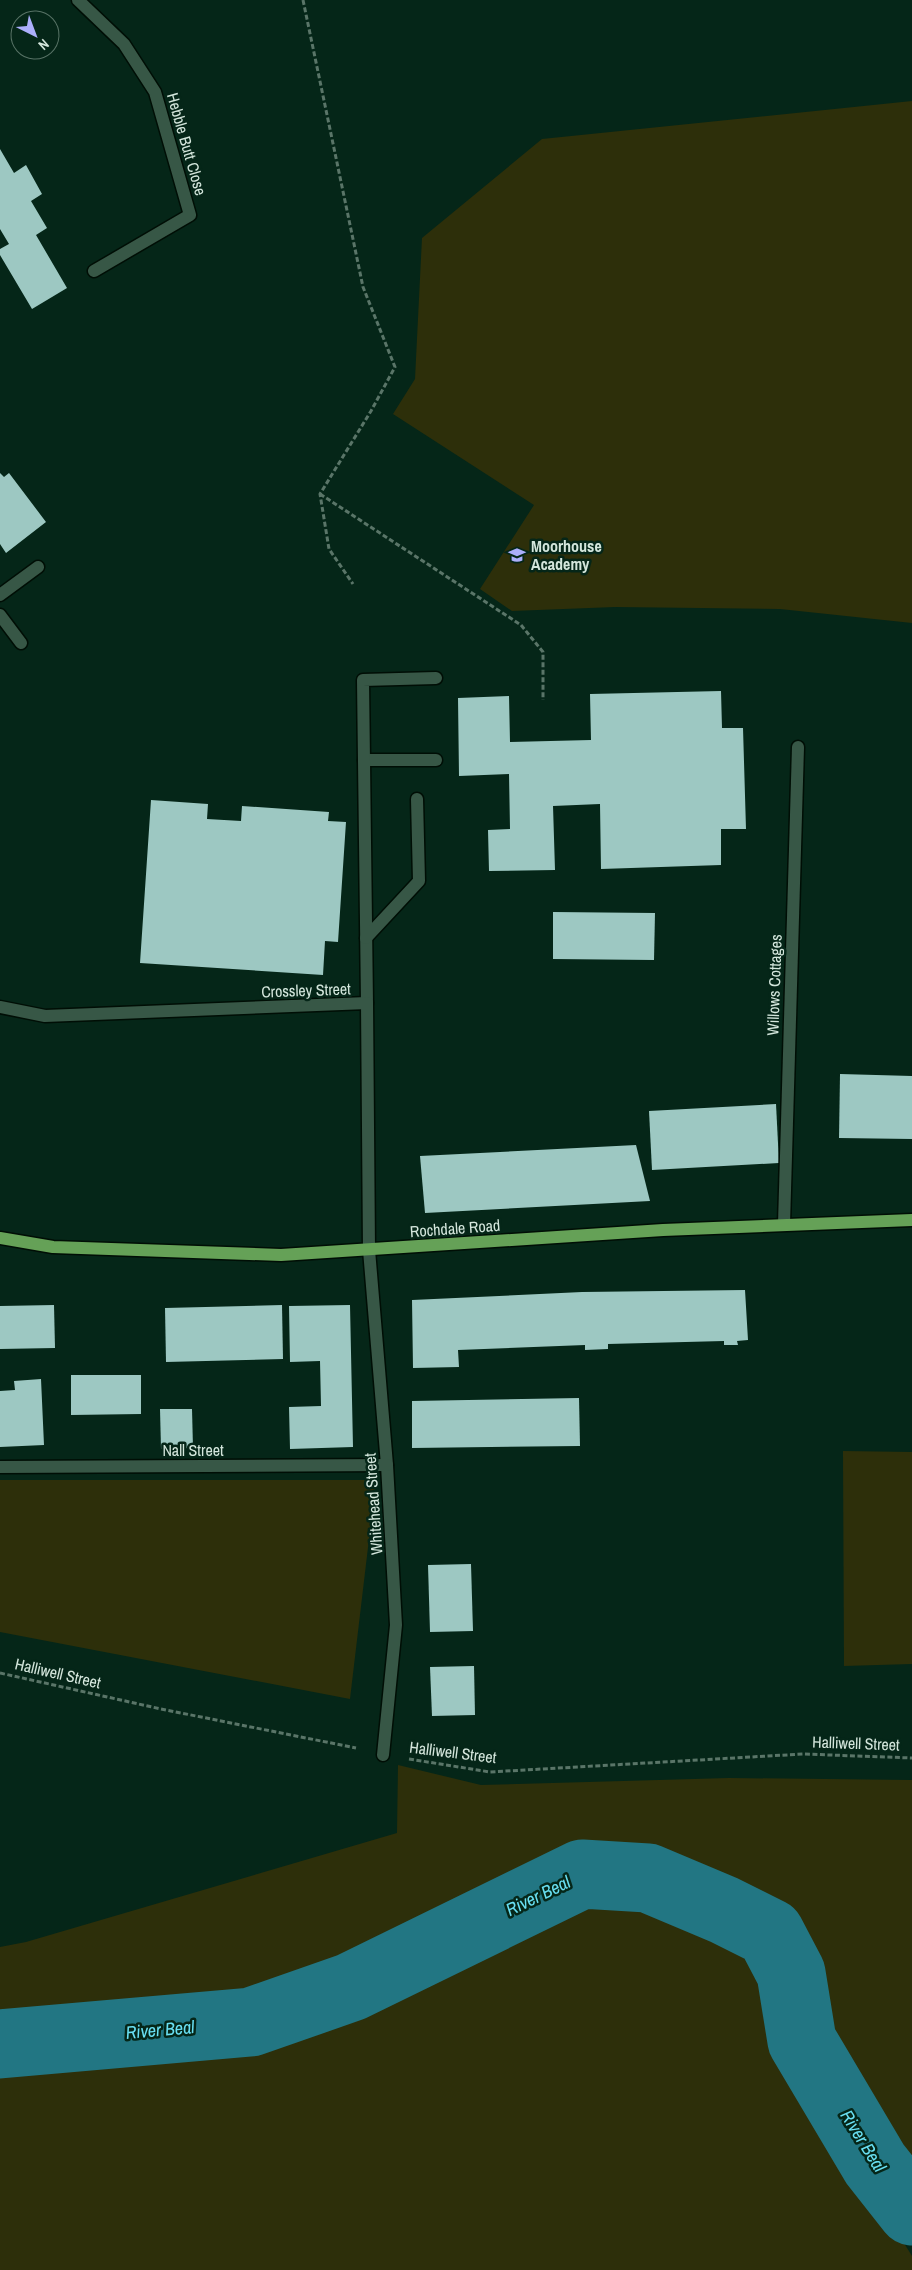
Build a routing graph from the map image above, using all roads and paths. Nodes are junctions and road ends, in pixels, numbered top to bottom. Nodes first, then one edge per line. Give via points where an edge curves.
1 (78, 0) edge
2 (303, 0) edge
3 (94, 271) dead end
4 (320, 494) junction
5 (38, 567) dead end
6 (353, 584) dead end
7 (0, 595) edge
8 (0, 615) edge
9 (21, 643) dead end
10 (436, 678) dead end
11 (543, 700) dead end
12 (798, 748) dead end
13 (364, 760) junction
14 (436, 760) dead end
15 (417, 799) dead end
16 (366, 938) junction
17 (367, 1003) junction
18 (0, 1007) edge
19 (912, 1220) edge
20 (784, 1224) junction
21 (0, 1238) edge
22 (369, 1250) junction
23 (387, 1465) junction
24 (0, 1467) edge
25 (0, 1673) edge
26 (383, 1755) junction
27 (912, 1758) edge

1 - 3 street, Hebble Butt Close via 124,44 154,92 190,215
2 - 4 path via 363,287 395,367
4 - 6 path via 329,549
4 - 11 path via 520,625 543,652
5 - 7 street
8 - 9 street
10 - 13 street via 363,680
12 - 20 street, Willows Cottages
13 - 14 street
13 - 16 street
15 - 16 street via 419,881
16 - 17 street
17 - 18 street, Crossley Street via 45,1016
17 - 22 street, Crossley Street
19 - 20 main road, Rochdale Road
20 - 22 main road, Rochdale Road
21 - 22 main road, Rochdale Road via 53,1247 280,1255
22 - 23 street, Whitehead Street
23 - 24 street, Nall Street
23 - 26 street, Whitehead Street via 396,1625
25 - 26 path, Halliwell Street
26 - 27 path, Halliwell Street via 490,1772 804,1754

